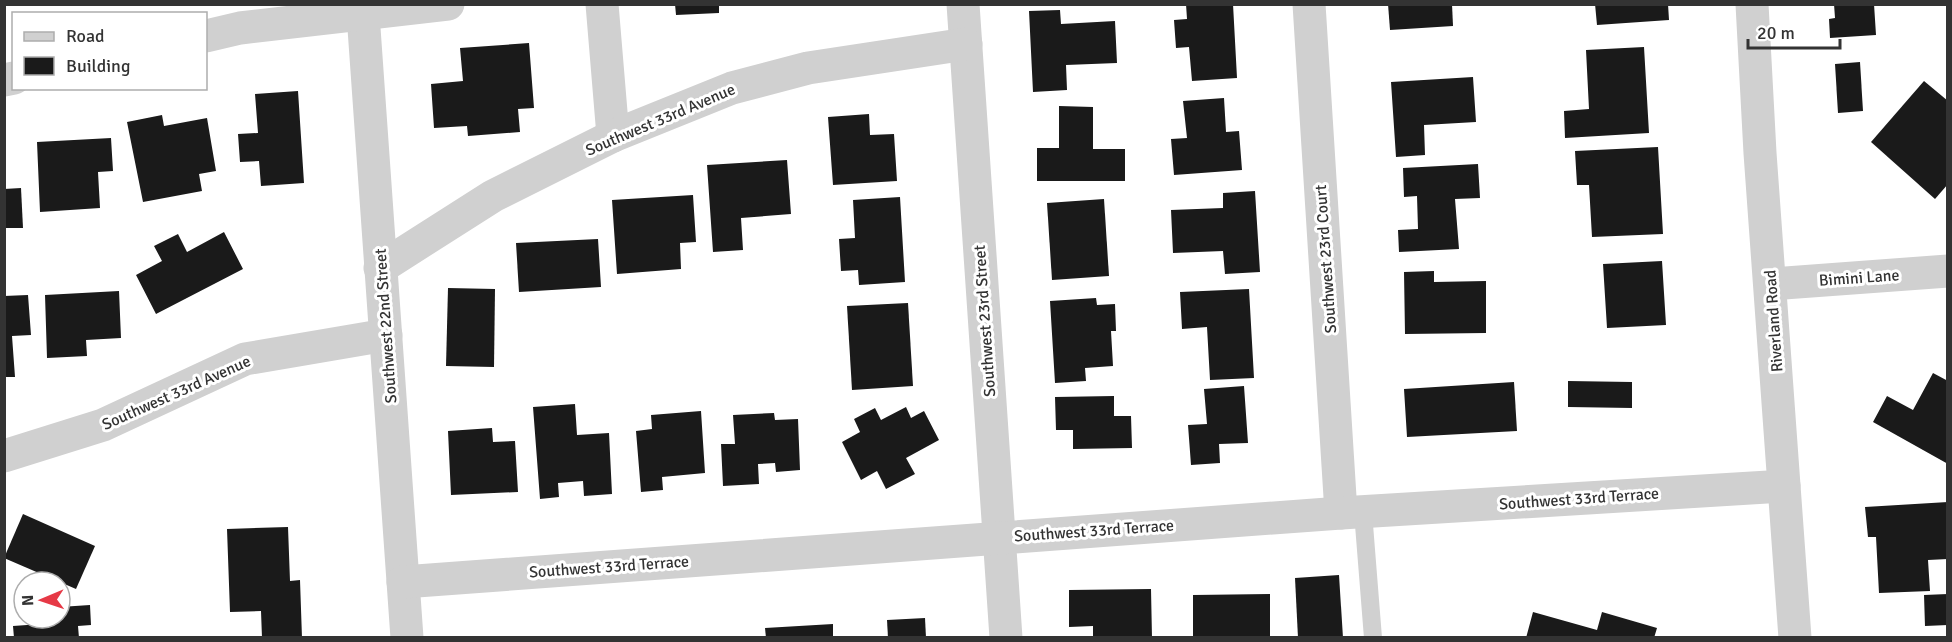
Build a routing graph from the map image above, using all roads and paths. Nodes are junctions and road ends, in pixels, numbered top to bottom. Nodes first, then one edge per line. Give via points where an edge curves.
1 (448, 4) edge
2 (602, 4) edge
3 (963, 4) edge
4 (1309, 4) edge
5 (1752, 4) edge
6 (363, 14) junction
7 (239, 16) edge
8 (207, 35) edge
9 (966, 44) junction
10 (613, 136) junction
11 (380, 268) junction
12 (1947, 271) edge
13 (1771, 284) junction
14 (386, 335) junction
15 (4, 456) edge
16 (1784, 486) junction
17 (1352, 512) junction
18 (998, 537) junction
19 (403, 582) junction
20 (407, 638) edge
21 (1006, 638) edge
22 (1373, 638) edge
23 (1795, 638) edge

1 - 6 street
2 - 10 street
3 - 9 street, Southwest 23rd Street
4 - 17 street, Southwest 23rd Court
5 - 13 street, Riverland Road
6 - 7 street
6 - 11 street, Southwest 22nd Street
7 - 8 street
9 - 10 street, Southwest 33rd Avenue via 807,68 732,88
9 - 18 street, Southwest 23rd Street
10 - 11 street, Southwest 33rd Avenue via 493,196
11 - 14 street, Southwest 22nd Street
12 - 13 street, Bimini Lane
13 - 16 street, Riverland Road
14 - 15 street, Southwest 33rd Avenue via 245,359 103,425
14 - 19 street, Southwest 22nd Street
16 - 17 street, Southwest 33rd Terrace
16 - 23 street, Riverland Road
17 - 18 street, Southwest 33rd Terrace
17 - 22 lane
18 - 19 street, Southwest 33rd Terrace
18 - 21 street, Southwest 23rd Street
19 - 20 street, Southwest 22nd Street

